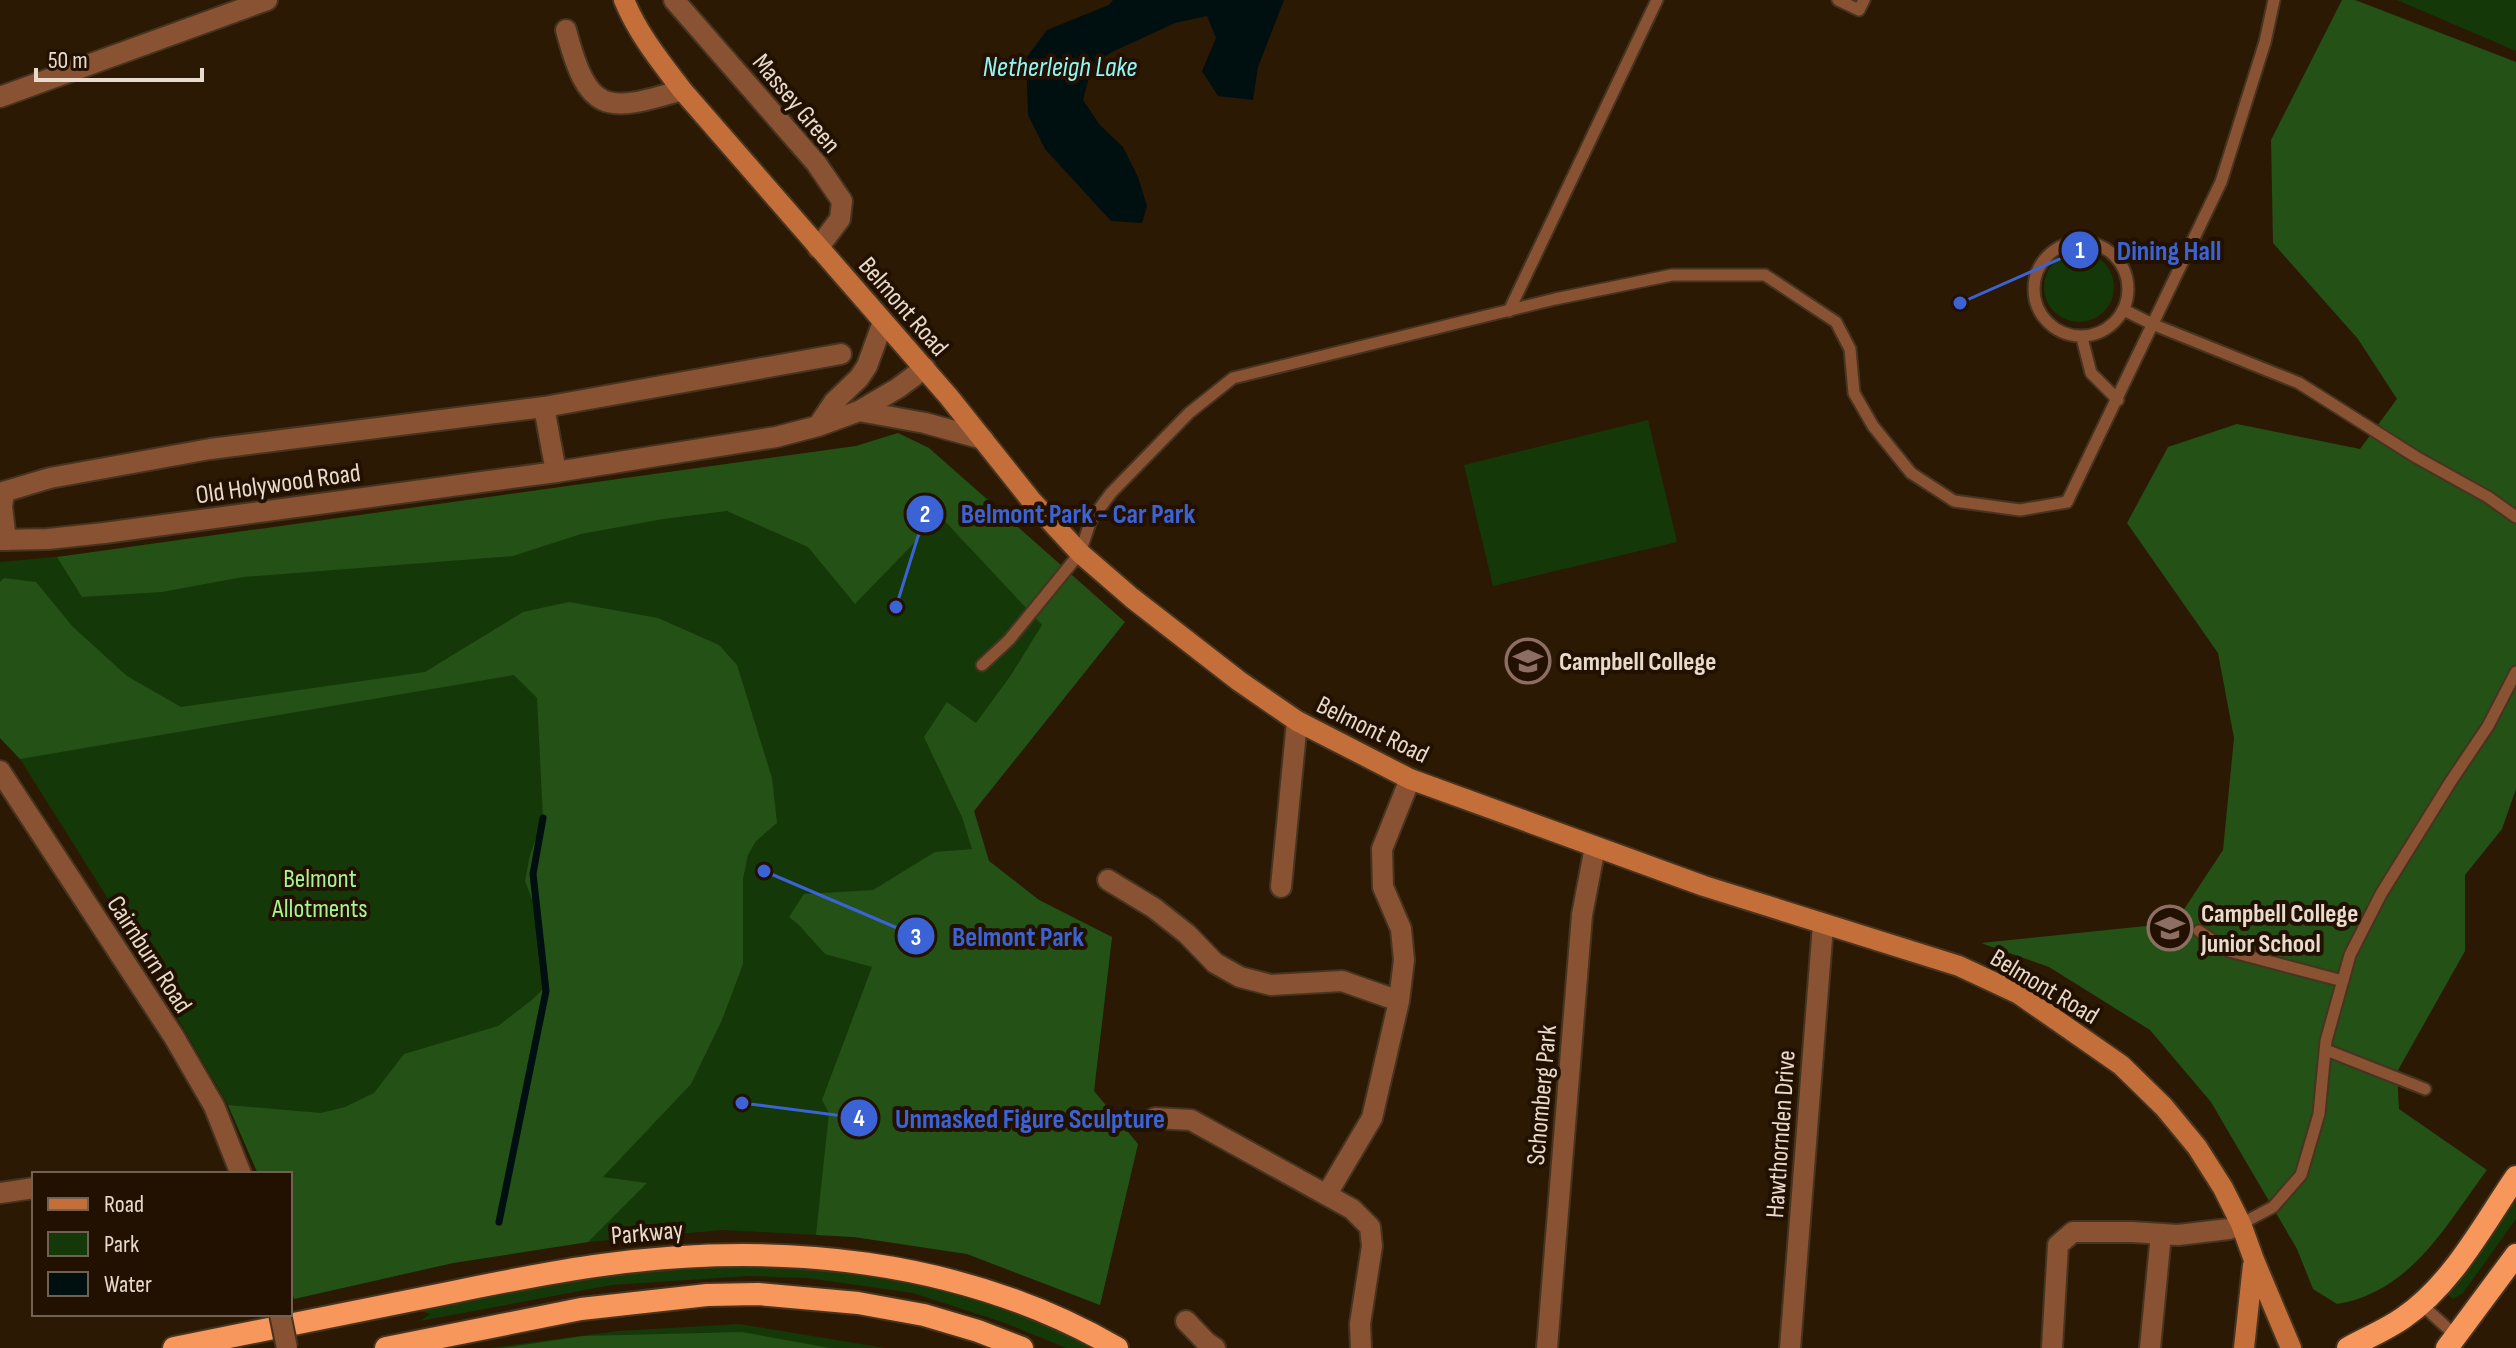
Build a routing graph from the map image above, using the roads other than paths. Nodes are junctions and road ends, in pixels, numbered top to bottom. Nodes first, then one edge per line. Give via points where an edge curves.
1 (267, 0) edge
2 (624, 0) edge
3 (674, 0) edge
4 (1657, 0) edge
5 (1838, 0) edge
6 (1864, 0) edge
7 (2270, 1) edge
8 (566, 30) dead end
9 (682, 90) junction
10 (0, 97) edge
11 (818, 248) junction
12 (2124, 310) junction
13 (1509, 311) junction
14 (883, 322) junction
15 (2152, 324) junction
16 (2082, 338) junction
17 (841, 354) dead end
18 (925, 368) junction
19 (2118, 400) junction
20 (544, 407) junction
21 (859, 411) junction
22 (818, 426) junction
23 (983, 439) junction
24 (556, 472) junction
25 (2, 493) edge
26 (2516, 517) edge
27 (3, 540) edge
28 (1080, 553) junction
29 (982, 665) dead end
30 (2516, 672) edge
31 (1297, 721) junction
32 (0, 771) edge
33 (1410, 779) junction
34 (1595, 847) junction
35 (1108, 880) dead end
36 (1281, 887) dead end
37 (1823, 925) junction
38 (2199, 931) dead end
39 (2343, 981) junction
40 (1399, 1001) junction
41 (2326, 1050) junction
42 (2425, 1089) dead end
43 (1155, 1118) dead end
44 (240, 1172) edge
45 (2516, 1177) edge
46 (32, 1188) edge
47 (0, 1193) edge
48 (1327, 1194) junction
49 (2241, 1224) junction
50 (2161, 1234) junction
51 (2516, 1255) edge
52 (2254, 1260) junction
53 (2421, 1304) junction
54 (280, 1316) edge
55 (1186, 1321) dead end
56 (2451, 1342) edge
57 (174, 1348) edge
58 (287, 1348) edge
59 (386, 1348) edge
60 (1022, 1348) edge
61 (1117, 1348) edge
62 (1215, 1348) edge
63 (1361, 1348) edge
64 (1547, 1348) edge
65 (1790, 1348) edge
66 (2052, 1348) edge
67 (2150, 1348) edge
68 (2244, 1348) edge
69 (2291, 1348) edge
70 (2348, 1348) edge

1 - 10 street
2 - 9 main road, Belmont Road via 653,53
3 - 11 street, Massey Green via 816,163 842,201 840,219
4 - 13 lane
5 - 6 lane via 1859,10
7 - 15 lane via 2265,42 2221,182
8 - 9 street via 584,83 606,101 636,104
9 - 11 main road, Belmont Road
11 - 14 main road, Belmont Road
12 - 15 lane
12 - 16 lane via 2103,331
12 - 16 lane via 2127,279 2111,252 2082,242 2052,251 2035,277 2037,308 2058,331
13 - 19 lane via 1672,275 1765,275 1836,322 1850,349 1854,393 1873,426 1911,473 1954,501 2020,510 2067,502
13 - 28 lane via 1233,378 1189,413 1111,493 1091,520
14 - 18 main road, Belmont Road
14 - 22 street via 867,366
15 - 19 lane
15 - 26 lane via 2299,383
16 - 19 lane via 2091,373
17 - 20 street, Old Holywood Road
18 - 21 street, Old Holywood Road
18 - 23 main road, Belmont Road
20 - 24 street
20 - 25 street, Old Holywood Road via 210,449 50,478
21 - 22 street, Old Holywood Road
21 - 23 street
22 - 24 street, Old Holywood Road
23 - 28 main road, Belmont Road
24 - 27 street, Old Holywood Road via 104,533
25 - 27 street, Old Holywood Road
28 - 29 lane
28 - 31 main road, Belmont Road
30 - 39 lane via 2488,726 2381,894
31 - 33 main road, Belmont Road
31 - 36 street
32 - 44 street, Cairnburn Road via 174,1037 214,1106
33 - 34 main road, Belmont Road
33 - 40 street via 1382,849 1383,887 1401,929
34 - 37 main road, Belmont Road
34 - 64 street, Schomberg Park via 1582,915
35 - 40 street via 1154,908 1215,963 1240,977 1271,985 1342,981
37 - 49 main road, Belmont Road via 1959,966 2061,1021 2121,1065 2164,1107 2197,1147
37 - 65 street, Hawthornden Drive
38 - 39 lane via 2229,951
39 - 41 lane
40 - 48 street via 1372,1118
41 - 42 lane
41 - 49 lane via 2319,1114 2301,1175 2273,1207
43 - 48 street via 1191,1120
45 - 53 highway via 2449,1275
46 - 47 street
48 - 63 street via 1370,1227
49 - 50 street
49 - 52 main road, Belmont Road
50 - 66 street via 2073,1232 2058,1245
50 - 67 street
51 - 56 highway
52 - 68 main road, Belmont Road
52 - 69 main road, Belmont Road
53 - 56 lane
53 - 70 highway
54 - 58 street, bridge
55 - 62 street
57 - 61 highway, Parkway via 562,1271 687,1256 769,1254 844,1259 972,1285 1023,1302
59 - 60 highway via 581,1309 758,1294 924,1315

